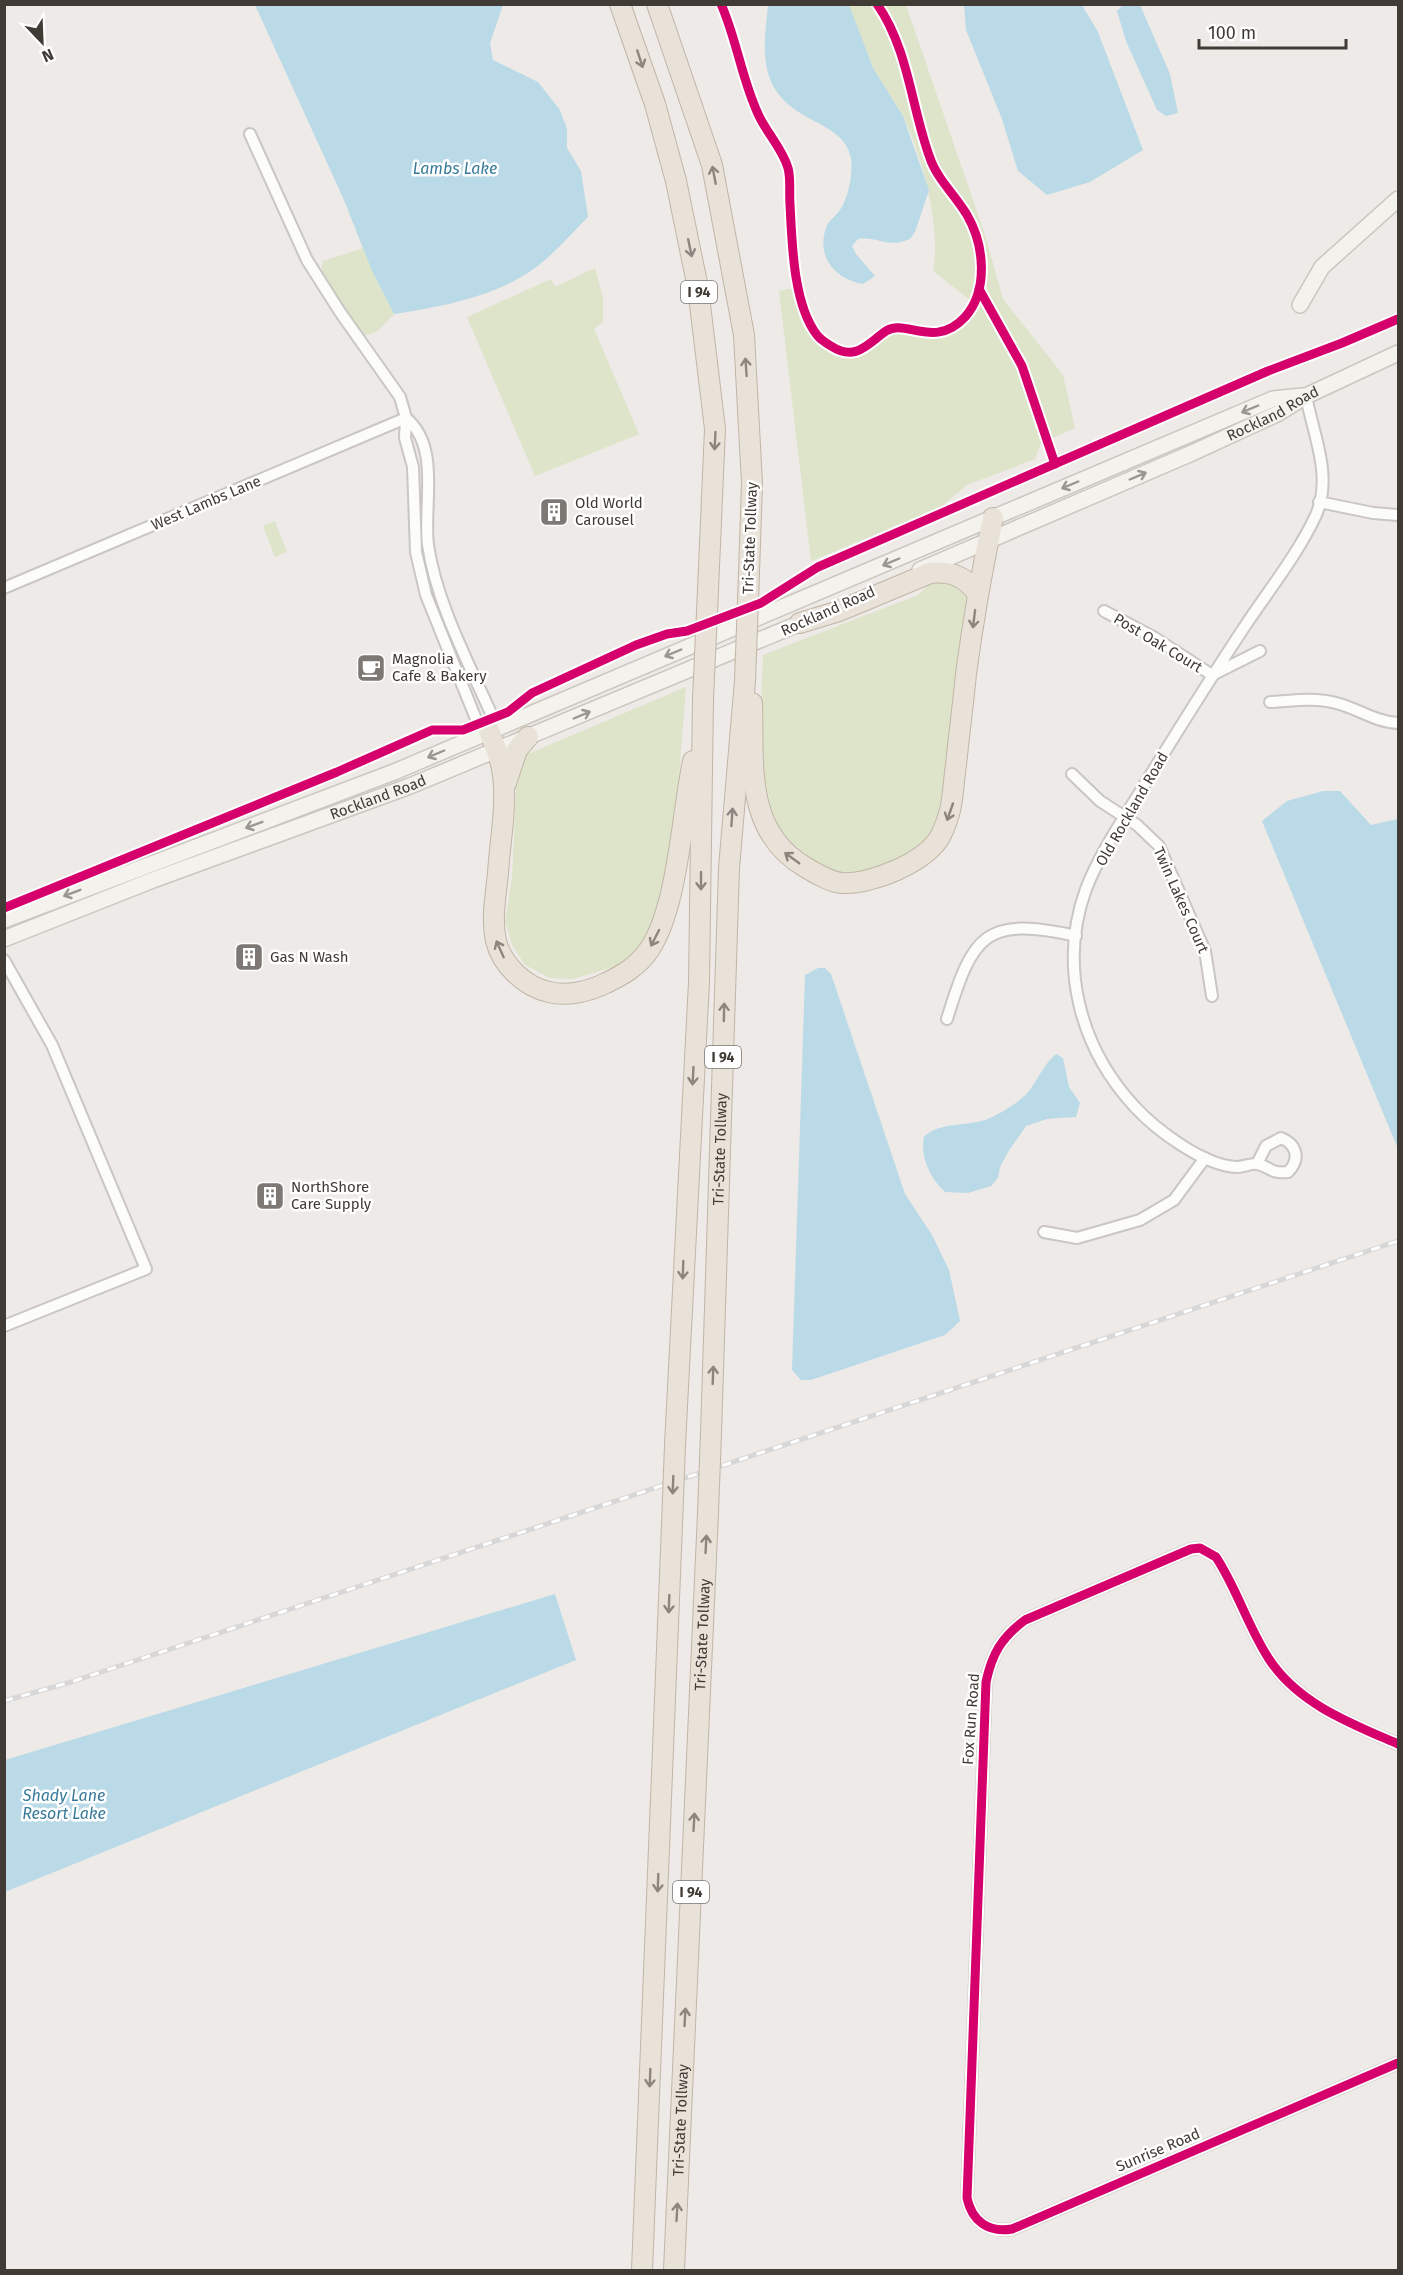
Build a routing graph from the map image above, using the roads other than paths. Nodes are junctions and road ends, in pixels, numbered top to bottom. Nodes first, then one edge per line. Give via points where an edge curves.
1 (620, 4) edge
2 (657, 4) edge
3 (250, 134) dead end
4 (1398, 198) edge
5 (1300, 305) dead end
6 (1398, 353) edge
7 (1306, 396) junction
8 (406, 418) junction
9 (1319, 502) junction
10 (1398, 515) edge
11 (993, 518) junction
12 (428, 530) junction
13 (415, 531) junction
14 (988, 541) junction
15 (438, 586) junction
16 (4, 588) edge
17 (425, 590) junction
18 (977, 593) junction
19 (1104, 611) dead end
20 (800, 623) junction
21 (462, 646) junction
22 (448, 651) junction
23 (1260, 651) dead end
24 (1212, 675) junction
25 (745, 681) junction
26 (1270, 702) dead end
27 (702, 708) junction
28 (1398, 723) edge
29 (489, 730) junction
30 (528, 737) junction
31 (496, 751) junction
32 (1072, 774) dead end
33 (504, 788) junction
34 (1124, 819) junction
35 (4, 920) edge
36 (1076, 936) junction
37 (4, 939) edge
38 (4, 960) edge
39 (1212, 996) dead end
40 (947, 1019) dead end
41 (1205, 1158) junction
42 (1257, 1164) dead end
43 (1044, 1232) dead end
44 (4, 1326) edge
45 (1398, 1744) edge
46 (1398, 2063) edge
47 (968, 2170) joint
48 (642, 2271) edge
49 (674, 2271) edge

1 -> 27 highway, Tri-State Tollway / I 94, bridge via 655,104 676,181 698,288 715,429
25 -> 2 highway, Tri-State Tollway / I 94, bridge via 752,483 744,335 712,165
3 - 8 street via 307,260 400,396
4 - 5 main road via 1322,267
6 - 7 main road
7 - 9 street, Old Rockland Road via 1321,465 1323,485
7 -> 11 main road, Rockland Road via 1273,399
14 -> 7 main road, Rockland Road via 1243,430
8 - 12 street via 419,429 428,472
8 - 13 street
8 - 16 street, West Lambs Lane
9 - 10 street
9 - 24 street, Old Rockland Road via 1292,557
11 - 14 highway
11 -> 29 main road, Rockland Road
12 - 13 street
12 - 15 street
13 - 17 street
14 - 18 highway
14 - 20 main road, Rockland Road
15 - 17 street
15 - 21 street
17 - 22 street
18 - 20 highway via 962,578 947,572 930,573
18 -> 25 highway via 953,807 939,838 918,858 893,873 840,883 780,850 755,795 752,700
19 - 24 street, Post Oak Court
30 -> 20 main road, Rockland Road
21 - 22 street
21 - 29 street via 492,718
22 - 29 street via 478,724
23 - 24 street
24 - 34 street, Old Rockland Road
49 -> 25 highway, Tri-State Tollway / I 94, bridge via 708,1513 728,888
26 - 28 street via 1314,698
27 -> 33 highway via 661,926 648,951 626,974 599,987 567,994 550,993 519,976 501,953 494,917
27 -> 48 highway, Tri-State Tollway / I 94, bridge via 699,982 675,1445
29 - 31 highway
29 -> 35 main road, Rockland Road via 356,788
30 - 31 main road, Rockland Road
30 - 33 highway via 517,750
31 - 33 highway
31 - 37 main road, Rockland Road
32 - 34 street, Twin Lakes Court
34 - 36 street, Old Rockland Road via 1086,889
34 - 39 street, Twin Lakes Court via 1137,825 1159,846 1204,951
36 - 40 street via 1025,927 1005,928 989,935 960,975
36 - 41 street, Old Rockland Road via 1073,974 1078,1005 1101,1061 1140,1112 1177,1142
38 - 44 street via 52,1045 146,1269
41 - 42 street, Old Rockland Road via 1237,1167
41 - 43 street via 1174,1200 1140,1220 1077,1238
45 - 47 street, Fox Run Road via 1346,1722 1291,1685 1270,1661 1216,1557 1200,1548 1025,1620 1011,1630 994,1653 986,1682
46 - 47 street, Sunrise Road via 1012,2229 995,2229 975,2219 967,2198

